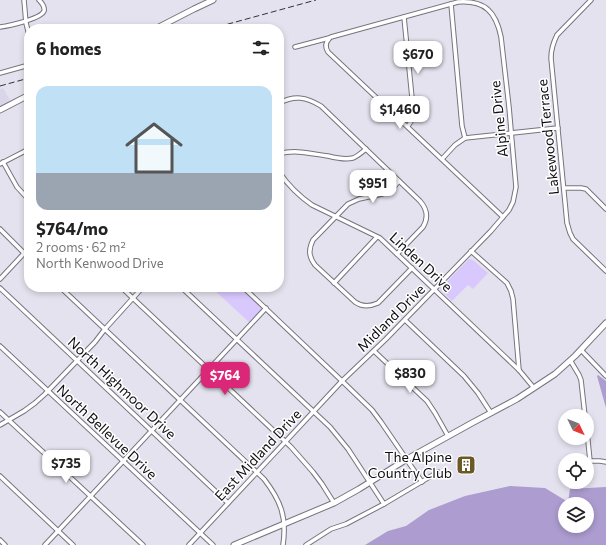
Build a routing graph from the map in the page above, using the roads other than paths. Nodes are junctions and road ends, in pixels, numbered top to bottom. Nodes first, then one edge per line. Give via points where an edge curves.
1 (24, 0) edge
2 (39, 0) edge
3 (213, 0) edge
4 (591, 0) edge
5 (451, 4) junction
6 (404, 17) junction
7 (26, 21) junction
8 (27, 24) edge
9 (165, 24) edge
10 (0, 27) edge
11 (330, 38) junction
12 (295, 47) dead end
13 (24, 66) edge
14 (0, 73) edge
15 (24, 98) edge
16 (284, 101) edge
17 (0, 110) edge
18 (408, 126) junction
19 (558, 128) junction
20 (511, 133) junction
21 (465, 138) junction
22 (366, 149) junction
23 (24, 152) edge
24 (284, 152) edge
25 (442, 159) junction
26 (2, 163) edge
27 (284, 180) edge
28 (399, 181) junction
29 (564, 188) junction
30 (24, 194) edge
31 (606, 209) edge
32 (335, 216) junction
33 (503, 217) junction
34 (0, 229) edge
35 (377, 237) junction
36 (471, 251) junction
37 (24, 253) joint
38 (397, 254) junction
39 (412, 268) junction
40 (606, 271) edge
41 (0, 279) edge
42 (334, 283) junction
43 (0, 288) edge
44 (434, 289) junction
45 (65, 292) edge
46 (126, 292) edge
47 (139, 292) edge
48 (186, 292) edge
49 (248, 292) edge
50 (133, 299) junction
51 (266, 308) junction
52 (405, 320) junction
53 (606, 323) edge
54 (105, 329) junction
55 (236, 340) junction
56 (0, 346) edge
57 (581, 350) junction
58 (374, 351) junction
59 (76, 360) junction
60 (570, 360) junction
61 (208, 370) junction
62 (519, 370) junction
63 (606, 376) edge
64 (342, 381) junction
65 (534, 388) junction
66 (48, 391) junction
67 (180, 400) junction
68 (584, 409) edge
69 (0, 412) edge
70 (313, 412) junction
71 (491, 413) junction
72 (9, 420) junction
73 (0, 425) edge
74 (152, 431) junction
75 (448, 436) junction
76 (285, 442) junction
77 (406, 459) junction
78 (594, 461) edge
79 (123, 462) junction
80 (606, 462) edge
81 (257, 472) junction
82 (438, 472) dead end
83 (0, 476) edge
84 (370, 482) junction
85 (422, 482) junction
86 (90, 496) junction
87 (228, 503) junction
88 (334, 503) junction
89 (384, 504) junction
90 (284, 524) junction
91 (58, 531) junction
92 (200, 533) junction
93 (0, 540) edge
94 (5, 545) edge
95 (45, 545) edge
96 (73, 545) edge
97 (142, 545) edge
98 (189, 545) edge
99 (213, 545) edge
100 (234, 545) edge
101 (283, 545) edge
102 (306, 545) edge

1 - 7 street
2 - 7 street via 44,7 43,13
3 - 9 main road
4 - 19 street, Lakewood Terrace via 553,42 551,58
5 - 6 street
5 - 20 street, Alpine Drive via 466,1 482,4 495,16 500,29
5 - 21 street
6 - 11 street
6 - 18 street via 413,108 413,118
7 - 8 street
7 - 10 street
11 - 12 street
11 - 18 street via 326,45 328,52
13 - 14 street
15 - 17 main road
16 - 22 street via 298,97 321,106
18 - 25 street
19 - 20 street
19 - 29 street, Lakewood Terrace
20 - 21 street
20 - 33 street, Alpine Drive via 516,187 513,202
21 - 25 street
22 - 24 street via 348,159 305,152
22 - 28 street
23 - 26 street
25 - 33 street
26 - 30 street
27 - 32 street, Linden Drive via 303,199
28 - 32 street via 382,194 348,204
28 - 38 street via 420,200 426,208 427,216 423,227
29 - 31 street via 586,189
29 - 40 street, Lakewood Terrace via 567,223 573,239
32 - 35 street, Linden Drive
32 - 42 street via 313,240 309,252 315,265
33 - 36 street, Midland Drive
34 - 37 street
35 - 38 street, Linden Drive
35 - 42 street
36 - 44 street, Midland Drive
36 - 62 street via 507,283 510,290 513,298
37 - 41 street
38 - 39 street, Linden Drive
39 - 42 street via 372,306 354,302
39 - 44 street, Linden Drive
43 - 59 street, North Highmoor Drive
44 - 52 street, Midland Drive
44 - 62 street, Linden Drive
45 - 54 street
46 - 50 street
47 - 50 street
48 - 55 street
49 - 51 street
50 - 54 street
50 - 61 street
51 - 55 street
51 - 64 street
52 - 58 street, Midland Drive
52 - 71 street via 464,376
53 - 57 main road
54 - 59 street
54 - 67 street
55 - 61 street
55 - 70 street
56 - 66 street, North Bellevue Drive
57 - 60 main road
57 - 63 street
58 - 64 street, Midland Drive
58 - 75 street via 427,401
59 - 66 street
59 - 74 street, North Highmoor Drive
60 - 65 main road
60 - 68 street via 581,380
61 - 67 street
61 - 76 street
62 - 65 street, Linden Drive
64 - 70 street, East Midland Drive
64 - 77 street via 372,410
65 - 71 main road
66 - 72 street
66 - 79 street, North Bellevue Drive
67 - 74 street
67 - 81 street
69 - 72 street
70 - 76 street, East Midland Drive
70 - 84 street via 348,449
71 - 75 main road
72 - 73 street
72 - 86 street
74 - 79 street
74 - 87 street, North Highmoor Drive
75 - 77 main road
76 - 81 street, East Midland Drive
76 - 88 street via 314,472
77 - 84 main road
77 - 85 street
78 - 80 street
79 - 86 street
79 - 92 street, North Bellevue Drive
81 - 87 street, East Midland Drive
81 - 90 street via 272,489
82 - 85 street
83 - 91 street
84 - 88 main road
84 - 89 street
85 - 89 street
86 - 91 street
86 - 97 street
87 - 92 street, East Midland Drive
88 - 90 main road
89 - 102 street via 331,529
90 - 100 main road
90 - 101 street
91 - 95 street
91 - 96 street
92 - 98 street, East Midland Drive
92 - 99 street, North Bellevue Drive
93 - 94 street

